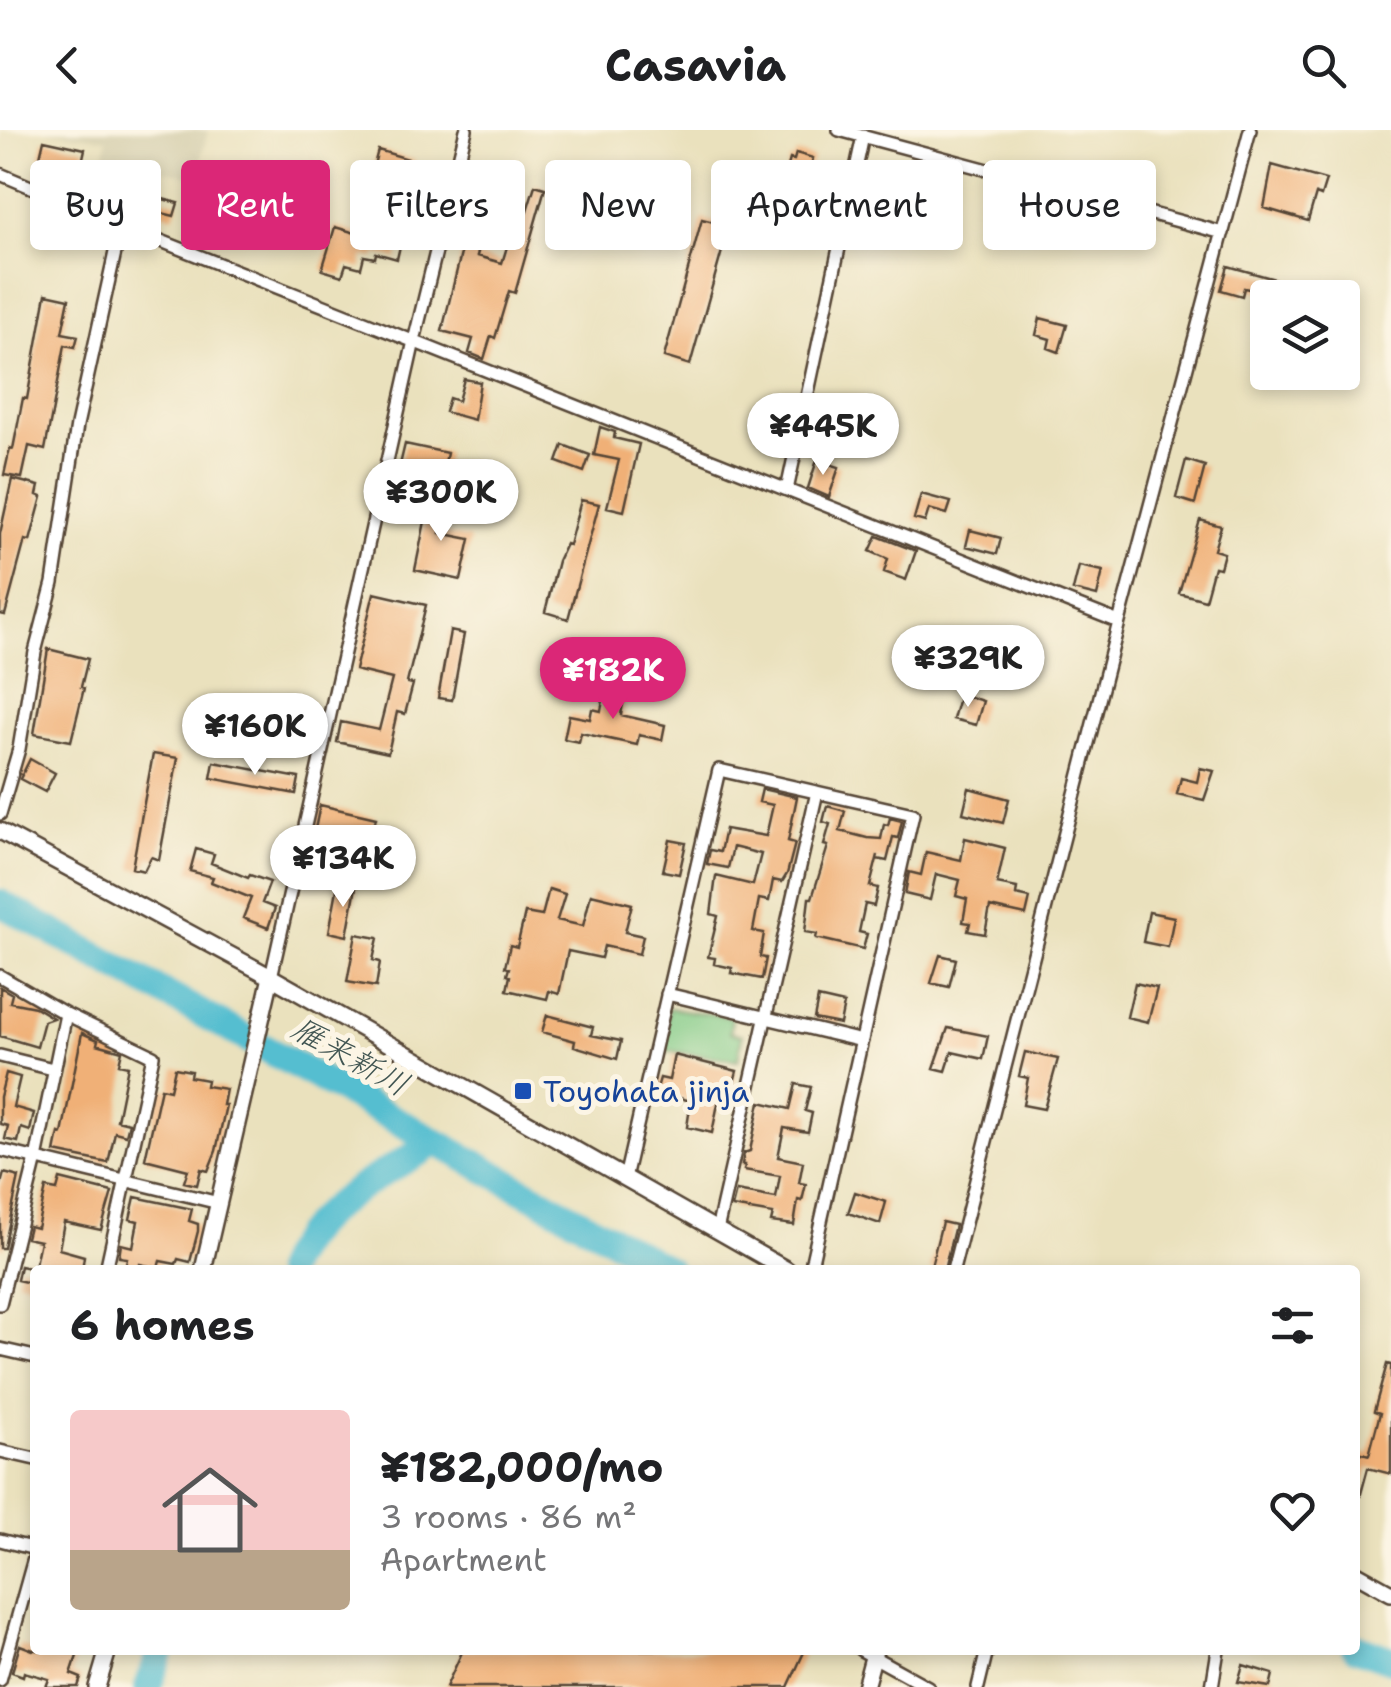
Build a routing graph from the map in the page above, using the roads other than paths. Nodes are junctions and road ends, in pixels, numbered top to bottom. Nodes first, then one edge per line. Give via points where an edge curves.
1 (466, 130) edge
2 (839, 130) edge
3 (1250, 130) edge
4 (863, 136) junction
5 (0, 174) edge
6 (30, 187) edge
7 (1223, 233) junction
8 (161, 242) edge
9 (116, 250) edge
10 (414, 341) junction
11 (787, 490) junction
12 (1118, 622) junction
13 (816, 792) junction
14 (0, 814) edge
15 (0, 831) edge
16 (0, 976) edge
17 (270, 976) junction
18 (667, 994) junction
19 (66, 1014) junction
20 (766, 1017) junction
21 (862, 1040) junction
22 (0, 1056) edge
23 (53, 1070) junction
24 (0, 1150) edge
25 (36, 1159) junction
26 (625, 1178) junction
27 (125, 1181) junction
28 (219, 1202) junction
29 (717, 1230) junction
30 (6, 1248) edge
31 (107, 1265) edge
32 (204, 1265) edge
33 (778, 1265) edge
34 (811, 1265) edge
35 (954, 1265) edge
36 (0, 1304) edge
37 (0, 1349) edge
38 (30, 1356) edge
39 (0, 1451) edge
40 (30, 1458) edge
41 (0, 1540) edge
42 (30, 1550) edge
43 (30, 1567) edge
44 (1360, 1576) edge
45 (1391, 1593) edge
46 (6, 1639) edge
47 (107, 1655) edge
48 (870, 1655) edge
49 (875, 1655) edge
50 (986, 1655) edge
51 (1217, 1655) edge
52 (0, 1680) edge
53 (97, 1687) edge
54 (865, 1687) edge
55 (928, 1687) edge
56 (978, 1687) edge
57 (1212, 1687) edge

1 - 10 street
2 - 4 street
3 - 7 street
4 - 7 street
4 - 11 street
5 - 6 street
7 - 12 street
8 - 10 street
9 - 14 street via 77,425 53,584
10 - 11 street
10 - 17 street
11 - 12 street
12 - 35 street
13 - 18 street via 719,770
13 - 20 street
13 - 21 street via 913,814
15 - 17 street
16 - 19 street
17 - 26 street
17 - 28 street
18 - 20 street
18 - 26 street
19 - 23 street
19 - 27 street via 153,1056
20 - 21 street
20 - 29 street
21 - 34 street
22 - 23 street
23 - 25 street
24 - 25 street
25 - 27 street
25 - 30 street
26 - 29 street
27 - 28 street
27 - 31 street
28 - 32 street
29 - 33 street
30 - 36 street
37 - 38 street
39 - 40 street
41 - 42 street
43 - 46 street
44 - 45 street
46 - 52 street
47 - 53 street
48 - 54 street
49 - 55 street
50 - 56 street
51 - 57 street

